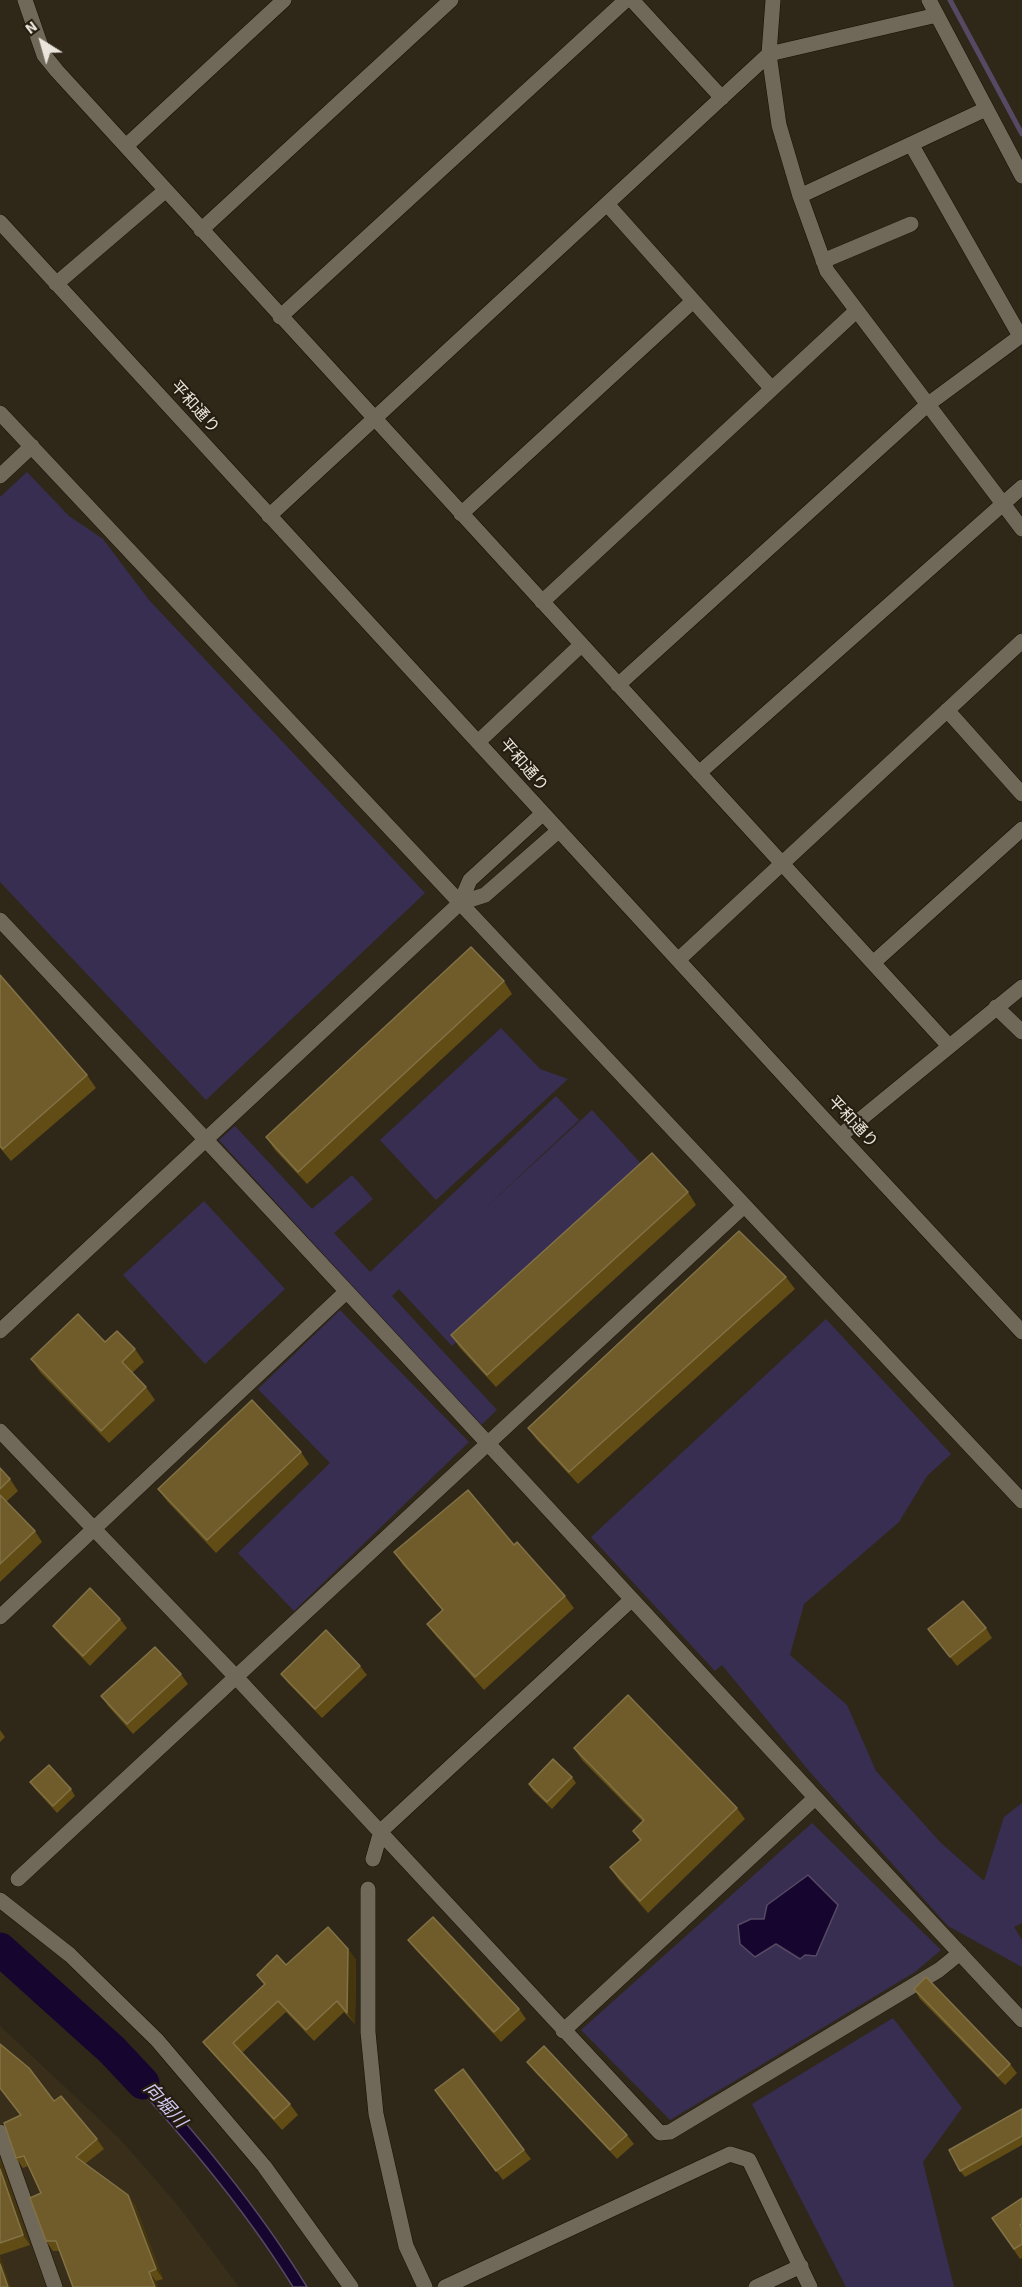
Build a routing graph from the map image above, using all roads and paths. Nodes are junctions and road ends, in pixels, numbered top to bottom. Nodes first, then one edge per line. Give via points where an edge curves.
1 (25, 0) edge
2 (284, 0) edge
3 (451, 0) edge
4 (626, 0) edge
5 (632, 0) edge
6 (773, 0) edge
7 (929, 0) edge
8 (937, 15) junction
9 (769, 54) junction
10 (722, 98) junction
11 (986, 109) junction
12 (911, 144) junction
13 (126, 146) junction
14 (1022, 176) edge
15 (166, 190) junction
16 (800, 196) junction
17 (607, 204) junction
18 (0, 222) edge
19 (911, 224) dead end
20 (201, 230) junction
21 (823, 261) junction
22 (57, 284) junction
23 (693, 301) junction
24 (855, 312) junction
25 (280, 317) junction
26 (1021, 335) edge
27 (772, 389) junction
28 (927, 405) junction
29 (0, 413) edge
30 (373, 419) junction
31 (32, 446) junction
32 (0, 476) edge
33 (1022, 487) edge
34 (1002, 502) junction
35 (461, 514) junction
36 (269, 516) junction
37 (1022, 529) edge
38 (542, 602) junction
39 (1022, 641) edge
40 (582, 645) junction
41 (618, 685) junction
42 (947, 710) junction
43 (478, 742) junction
44 (699, 773) junction
45 (1022, 794) edge
46 (541, 815) junction
47 (1022, 830) edge
48 (557, 832) junction
49 (782, 863) junction
50 (460, 903) junction
51 (0, 920) edge
52 (678, 960) junction
53 (873, 963) junction
54 (1022, 987) edge
55 (996, 1007) junction
56 (1022, 1032) edge
57 (949, 1046) junction
58 (840, 1136) junction
59 (205, 1138) junction
60 (744, 1206) junction
61 (346, 1292) junction
62 (0, 1331) edge
63 (1022, 1332) edge
64 (0, 1431) edge
65 (486, 1445) junction
66 (1022, 1501) edge
67 (93, 1530) junction
68 (631, 1600) junction
69 (0, 1617) edge
70 (236, 1677) junction
71 (815, 1798) junction
72 (381, 1831) junction
73 (373, 1859) dead end
74 (18, 1879) dead end
75 (368, 1889) dead end
76 (0, 1900) edge
77 (960, 1953) junction
78 (1022, 2020) edge
79 (563, 2031) junction
80 (0, 2132) edge
81 (801, 2266) junction
82 (472, 2281) edge
83 (55, 2287) edge
84 (351, 2287) edge
85 (425, 2287) edge
86 (445, 2287) edge
87 (756, 2287) edge
88 (810, 2287) edge

1 - 13 street via 44,55
2 - 13 street
3 - 20 street
4 - 25 street
5 - 10 street
6 - 9 street
7 - 8 street
8 - 9 street
8 - 11 street
9 - 10 street
9 - 16 street via 778,124
10 - 17 street
11 - 12 street
11 - 14 street
12 - 16 street
12 - 26 street
13 - 15 street
15 - 20 street
15 - 22 street
16 - 21 street
17 - 23 street
17 - 30 street
18 - 22 street, 平和通り
19 - 21 street
20 - 25 street
21 - 24 street
22 - 36 street, 平和通り
23 - 27 street
23 - 35 street
24 - 27 street
24 - 28 street
25 - 30 street
26 - 28 street
27 - 38 street
28 - 34 street
28 - 41 street
29 - 31 street
30 - 35 street
30 - 36 street
31 - 32 street
31 - 50 street
33 - 34 street
34 - 37 street
34 - 44 street
35 - 38 street
36 - 43 street, 平和通り
38 - 40 street
39 - 42 street
40 - 41 street
40 - 43 street
41 - 44 street
42 - 45 street
42 - 49 street
43 - 46 street, 平和通り
44 - 49 street
46 - 48 street, 平和通り
46 - 50 street via 470,880
47 - 53 street
48 - 50 street via 485,895
48 - 52 street, 平和通り
49 - 52 street
49 - 53 street
50 - 59 street
50 - 60 street
51 - 59 street
52 - 58 street, 平和通り
53 - 57 street
54 - 55 street
55 - 56 street
55 - 57 street
57 - 58 street
58 - 63 street, 平和通り
59 - 61 street
59 - 62 street
60 - 65 street
60 - 66 street
61 - 65 street
61 - 67 street
64 - 67 street
65 - 68 street
65 - 70 street
67 - 69 street
67 - 70 street
68 - 71 street
68 - 72 street
70 - 72 street
70 - 74 street
71 - 77 street
71 - 79 street
72 - 73 street
72 - 79 street
75 - 85 street via 368,2032 376,2114 406,2246
76 - 84 street via 70,1955 157,2040 264,2166
77 - 78 street
77 - 79 street via 939,1970 670,2132 660,2133
80 - 83 street
81 - 82 street via 749,2160 730,2154
81 - 87 street
81 - 88 street
82 - 86 street

